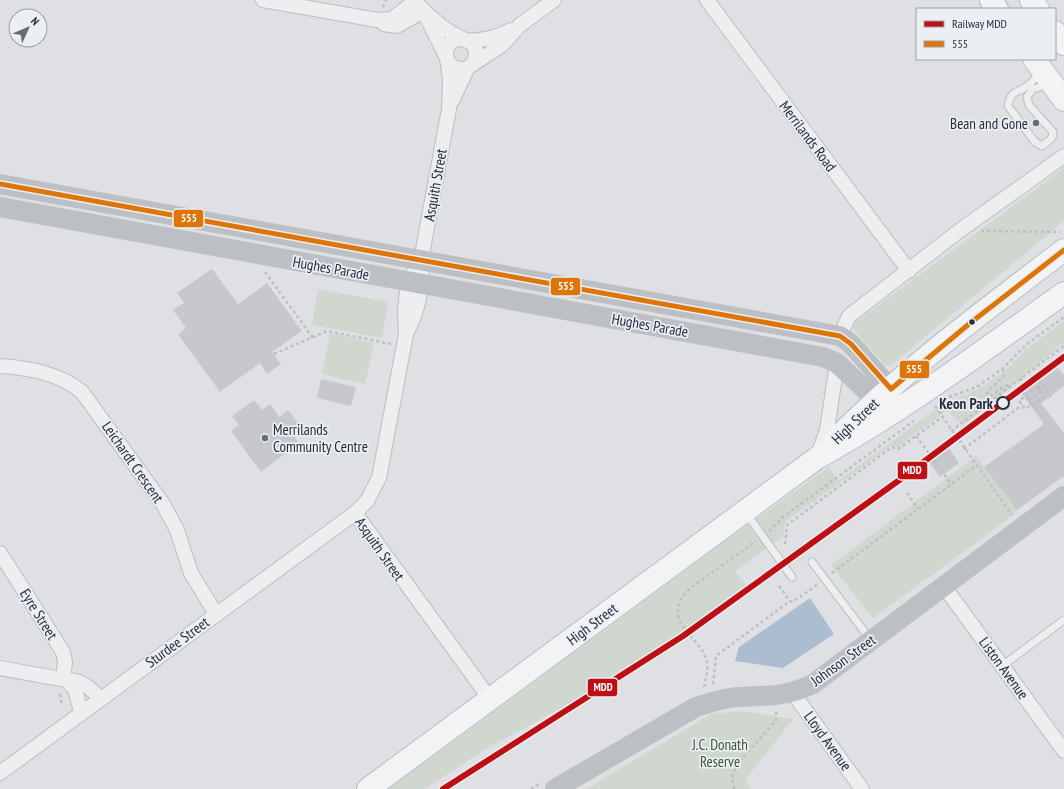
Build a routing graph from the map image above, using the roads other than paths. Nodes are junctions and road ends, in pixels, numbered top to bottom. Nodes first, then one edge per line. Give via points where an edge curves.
1 (263, 0) edge
2 (554, 0) edge
3 (707, 0) edge
4 (991, 0) edge
5 (1031, 0) edge
6 (417, 4) edge
7 (997, 8) edge
8 (1037, 8) edge
9 (520, 25) junction
10 (1056, 33) edge
11 (465, 40) junction
12 (1064, 44) edge
13 (446, 57) junction
14 (469, 66) junction
15 (1051, 79) edge
16 (449, 109) junction
17 (1064, 156) edge
18 (0, 184) edge
19 (0, 207) edge
20 (241, 227) junction
21 (1062, 241) edge
22 (237, 251) junction
23 (421, 260) junction
24 (909, 271) junction
25 (415, 283) junction
26 (1064, 293) edge
27 (783, 326) junction
28 (840, 336) junction
29 (780, 348) junction
30 (837, 363) junction
31 (0, 366) edge
32 (883, 394) junction
33 (896, 410) junction
34 (817, 458) junction
35 (1064, 496) edge
36 (744, 511) junction
37 (355, 513) junction
38 (0, 553) edge
39 (812, 562) dead end
40 (792, 577) dead end
41 (943, 585) junction
42 (216, 614) junction
43 (1064, 620) edge
44 (871, 639) junction
45 (1002, 666) junction
46 (0, 668) edge
47 (64, 680) junction
48 (793, 693) junction
49 (100, 698) junction
50 (490, 699) junction
51 (81, 712) junction
52 (1064, 751) edge
53 (0, 773) edge
54 (368, 789) edge
55 (555, 789) edge
56 (862, 789) edge

1 - 6 street via 392,18
2 - 9 street
3 - 24 street, Merrilands Road
4 - 7 main road
5 - 8 main road
6 - 11 street via 448,32
6 - 13 street
9 - 11 street via 497,37
9 - 14 street via 502,45
10 - 12 main road
11 - 13 street via 450,44
11 - 14 street via 471,44 475,52
13 - 14 street via 455,68
13 - 16 street, Asquith Street via 450,79
14 - 16 street, Asquith Street
15 - 15 lane via 1032,89 1027,97 1029,105 1053,132 1052,138 1042,146 1035,142 1008,106 1009,98 1013,93 1026,87
16 - 23 street, Asquith Street
17 - 24 street via 959,231
18 - 20 street, Hughes Parade
19 - 22 street, Hughes Parade
20 - 22 street
20 - 23 street, Hughes Parade
21 - 32 main road, High Street via 974,320
22 - 25 street, Hughes Parade
23 - 25 street, Asquith Street
23 - 27 street, Hughes Parade
24 - 28 street via 849,316
25 - 29 street, Hughes Parade
25 - 37 street, Asquith Street via 415,316 405,340 379,478 367,501
26 - 33 main road, High Street via 926,392
27 - 28 street, Hughes Parade
27 - 29 street
28 - 32 street, Hughes Parade via 851,344
29 - 30 street, Hughes Parade via 823,357
30 - 32 street, Hughes Parade
30 - 34 street, High Street via 827,430
31 - 42 street, Leichardt Crescent via 51,374 82,392 163,504 177,530 191,572
32 - 33 street, Hughes Parade
32 - 34 main road, High Street
33 - 34 main road, High Street
34 - 36 main road, High Street
35 - 41 street, Johnson Street
36 - 40 lane
36 - 50 main road, High Street
37 - 42 street, Sturdee Street
37 - 50 street, Asquith Street
38 - 47 street, Eyre Street via 63,652
39 - 44 lane
41 - 44 street, Johnson Street
41 - 45 street, Liston Avenue
42 - 49 street, Sturdee Street
43 - 45 lane
44 - 48 street, Johnson Street via 813,684
45 - 52 street, Liston Avenue
46 - 47 street
47 - 49 street via 76,680
47 - 51 street via 75,689
48 - 55 street, Johnson Street via 736,697 717,700 696,708
48 - 56 street, Lloyd Avenue
49 - 51 street, Sturdee Street
50 - 54 main road, High Street
51 - 53 street, Sturdee Street

